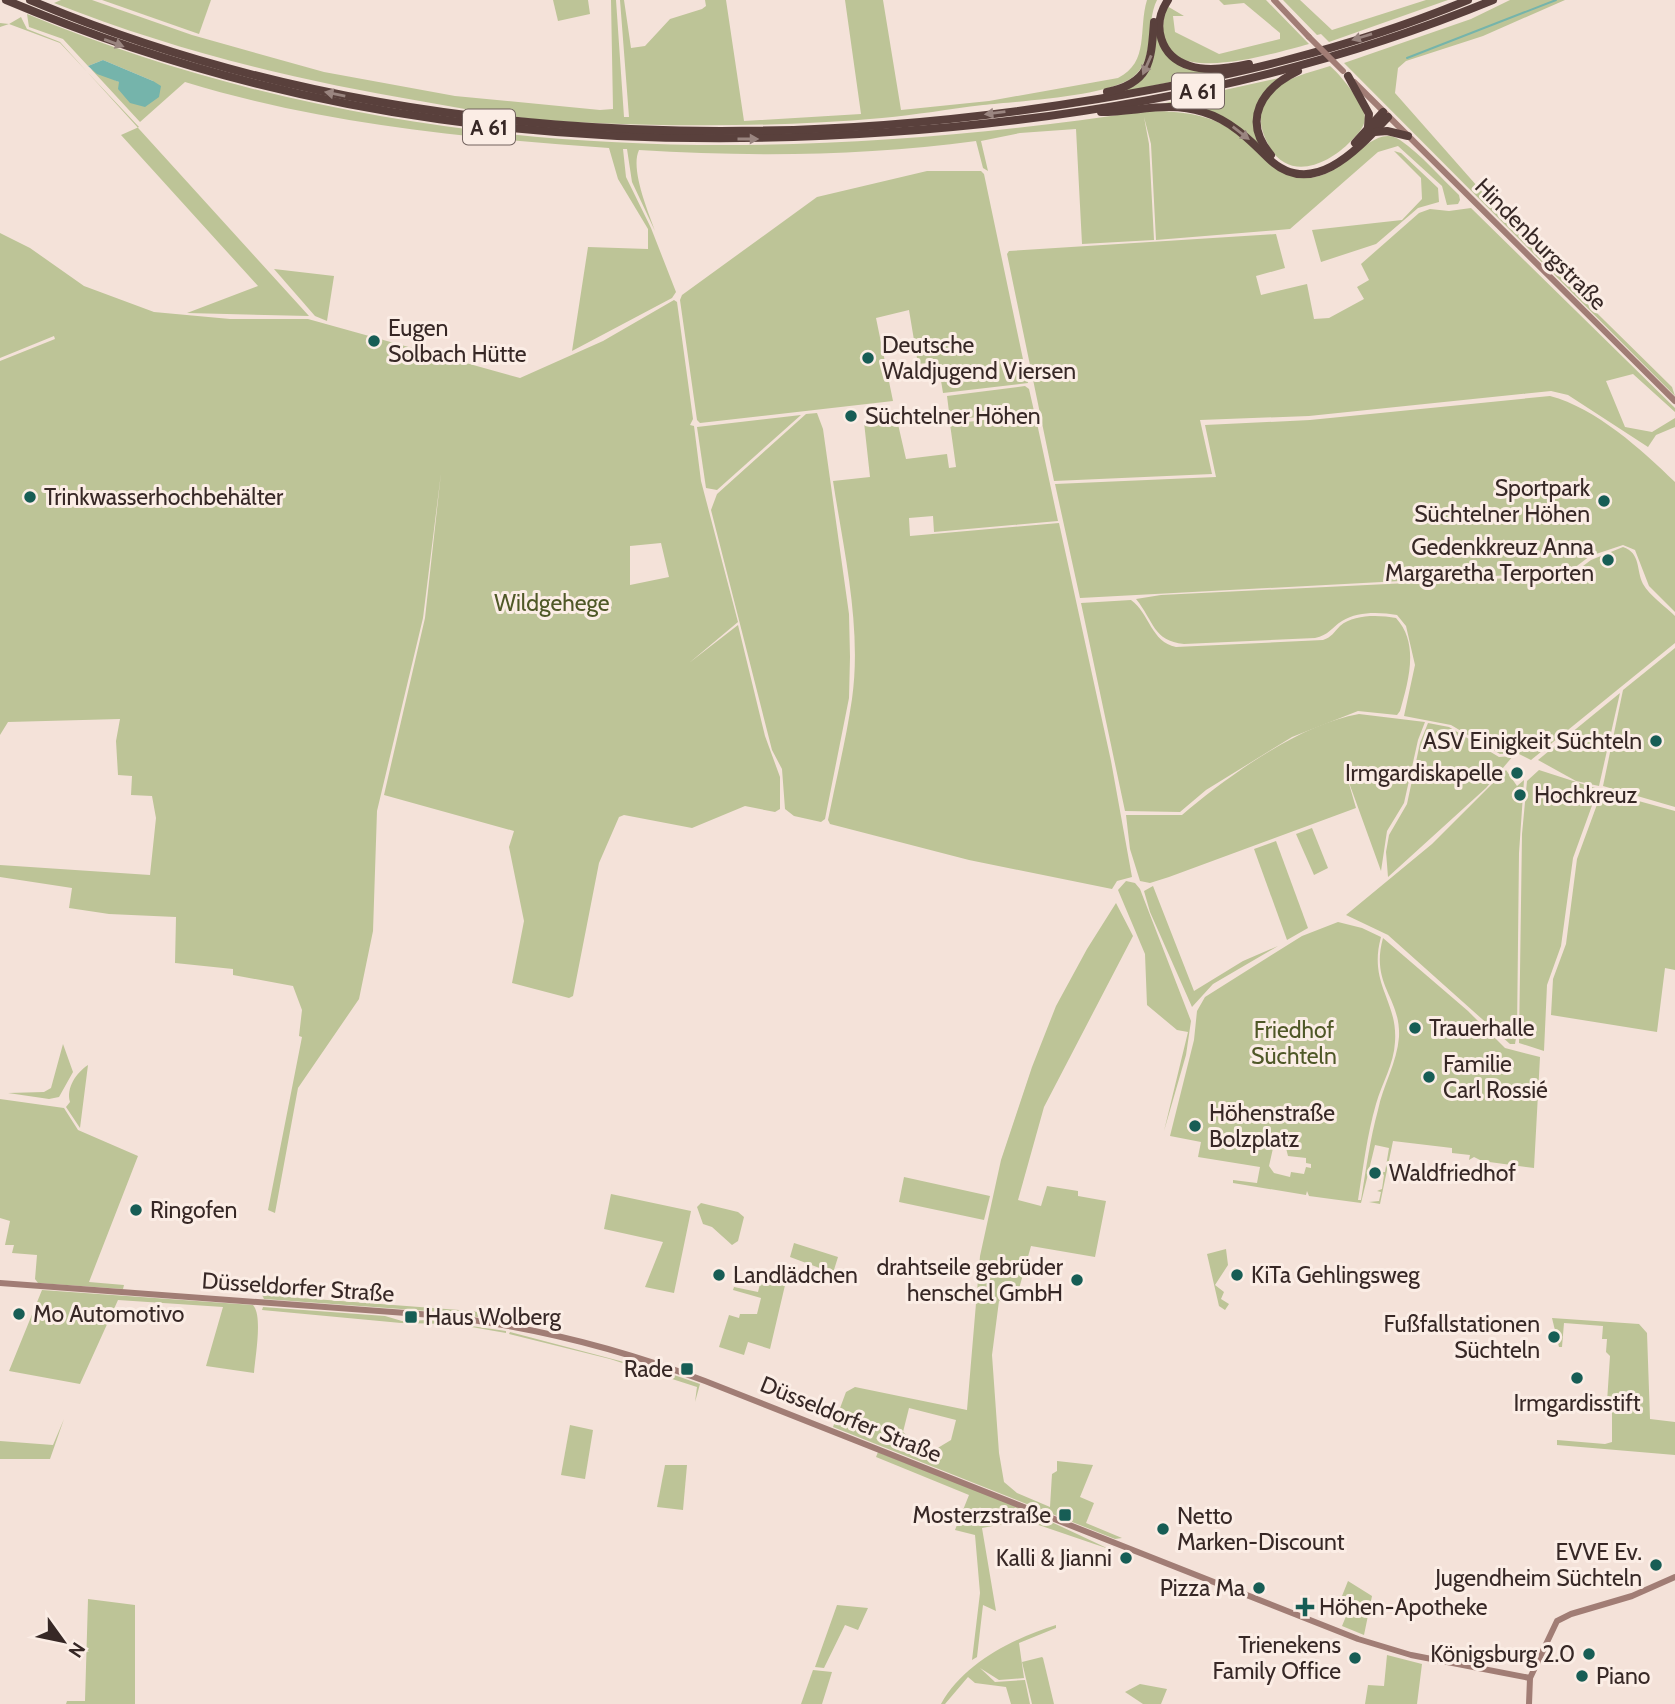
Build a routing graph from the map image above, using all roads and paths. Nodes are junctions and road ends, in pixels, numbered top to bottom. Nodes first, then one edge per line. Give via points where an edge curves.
1 (6, 0) edge
2 (30, 0) edge
3 (1165, 0) edge
4 (1274, 0) edge
5 (1468, 0) edge
6 (1493, 0) edge
7 (1276, 62) junction
8 (1313, 64) junction
9 (1345, 73) junction
10 (1063, 105) junction
11 (1081, 111) junction
12 (1386, 115) junction
13 (1370, 131) junction
14 (1408, 136) junction
15 (1675, 401) edge
16 (0, 1283) edge
17 (1675, 1577) edge
18 (1530, 1678) junction
19 (1529, 1704) edge

1 -> 11 highway, A 61 via 179,64 281,92 423,119 536,132 694,140 805,138 941,129
10 -> 2 highway, A 61 via 814,128 672,130 537,123 424,110 283,83 183,56
3 - 7 highway via 1160,36 1178,61 1213,69
3 -> 10 highway via 1155,19 1150,60 1142,76 1124,87
4 - 9 main road, Hindenburgstraße, bridge
5 -> 7 highway, A 61
6 - 8 highway, A 61
7 - 10 highway, A 61
8 - 11 highway, A 61
8 - 13 highway via 1277,81 1262,101 1258,131 1270,154 1292,168 1318,169 1340,158
9 - 12 main road, Hindenburgstraße
9 - 13 highway via 1369,114
11 -> 13 highway via 1163,106 1202,112 1233,126 1281,168 1303,174 1334,168
12 - 13 highway
12 - 14 main road, Hindenburgstraße
13 - 14 highway
14 - 15 main road, Hindenburgstraße
16 - 18 main road, Düsseldorfer Straße via 457,1317 640,1358 1358,1639 1410,1655
17 - 18 main road via 1557,1621
18 - 19 main road

